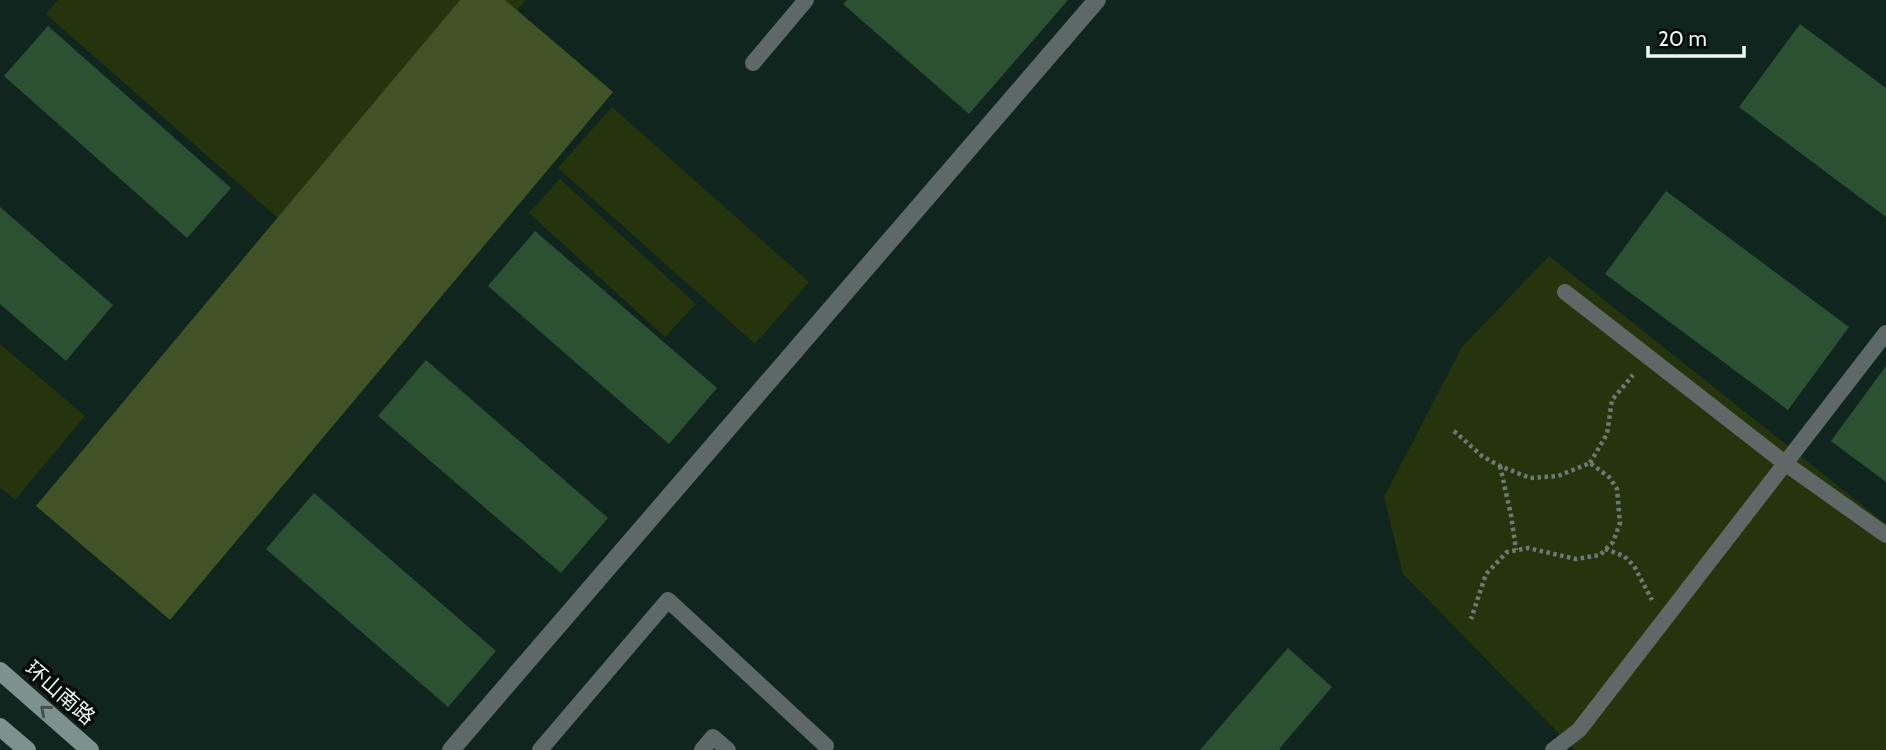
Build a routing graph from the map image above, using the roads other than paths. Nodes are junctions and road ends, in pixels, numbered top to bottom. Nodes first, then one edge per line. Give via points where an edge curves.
1 (806, 0) edge
2 (1097, 0) edge
3 (752, 63) dead end
4 (1565, 292) dead end
5 (1886, 333) edge
6 (1786, 464) junction
7 (1886, 535) edge
8 (0, 671) edge
9 (0, 727) edge
10 (825, 746) dead end
11 (27, 750) edge
12 (90, 750) edge
13 (451, 750) edge
14 (540, 750) edge
15 (702, 750) edge
16 (728, 750) edge
17 (1553, 750) edge

1 - 3 lane
2 - 13 street
4 - 6 lane
5 - 6 lane
6 - 7 lane
6 - 17 lane via 1579,730
12 -> 8 main road, 环山南路
9 - 11 main road
10 - 14 lane via 668,600
15 - 16 lane via 713,737

